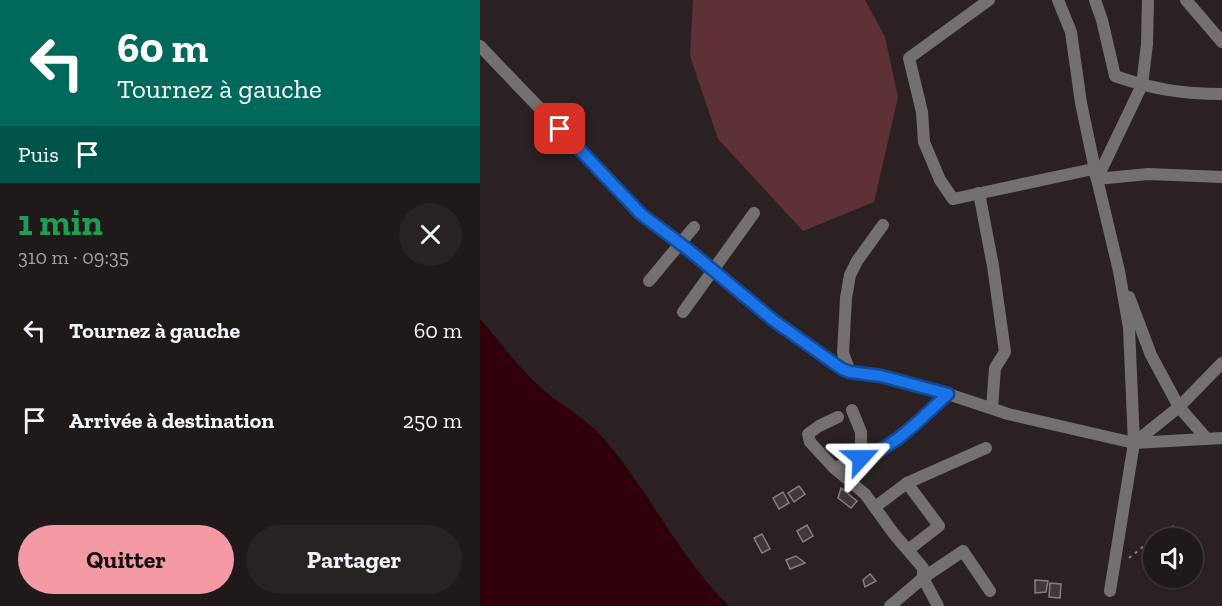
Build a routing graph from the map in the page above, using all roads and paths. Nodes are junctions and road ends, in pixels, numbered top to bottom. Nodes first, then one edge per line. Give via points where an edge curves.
1 (989, 0) edge
2 (1058, 0) edge
3 (1095, 0) edge
4 (1148, 0) edge
5 (1186, 0) edge
6 (1222, 42) edge
7 (480, 46) edge
8 (1142, 86) junction
9 (1222, 94) edge
10 (1222, 177) edge
11 (1097, 179) junction
12 (979, 193) junction
13 (754, 213) dead end
14 (883, 225) dead end
15 (694, 227) dead end
16 (681, 244) junction
17 (713, 270) junction
18 (1119, 271) junction
19 (649, 281) dead end
20 (683, 312) dead end
21 (1222, 363) edge
22 (850, 372) junction
23 (948, 394) junction
24 (1179, 407) junction
25 (992, 408) junction
26 (852, 410) dead end
27 (838, 417) dead end
28 (1222, 438) edge
29 (1207, 439) junction
30 (1134, 443) junction
31 (986, 448) dead end
32 (861, 458) junction
33 (834, 468) junction
34 (907, 483) junction
35 (875, 507) junction
36 (1174, 526) dead end
37 (908, 550) junction
38 (1126, 562) dead end
39 (923, 578) junction
40 (990, 591) dead end
41 (1110, 591) dead end
42 (890, 606) edge
43 (938, 606) edge

1 - 12 street via 909,58 922,112 924,142 940,180 953,199
2 - 11 street via 1071,32
3 - 8 street via 1115,76
4 - 8 street
5 - 6 street
7 - 16 street via 641,214
8 - 9 street via 1187,94
8 - 11 street
10 - 11 street via 1148,174
11 - 12 street via 1093,169
11 - 18 street
12 - 25 street via 1005,352 995,368
13 - 17 street
14 - 22 street via 850,275 843,353
15 - 16 street
16 - 17 street
16 - 19 street
17 - 20 street
17 - 22 street via 773,320
18 - 24 street via 1151,355
18 - 30 street via 1129,328
21 - 24 street
22 - 23 street
23 - 25 street
23 - 32 street via 906,433 879,452
24 - 29 street
24 - 30 street
25 - 30 street
26 - 32 street via 861,432
27 - 33 street via 808,434 810,442
28 - 29 street
29 - 30 street
30 - 41 street
31 - 34 street
32 - 33 street
33 - 35 street
34 - 35 street
34 - 37 street via 939,526
35 - 37 street
36 - 38 path
37 - 39 street via 923,568
39 - 40 street via 963,551
39 - 42 street
39 - 43 street

